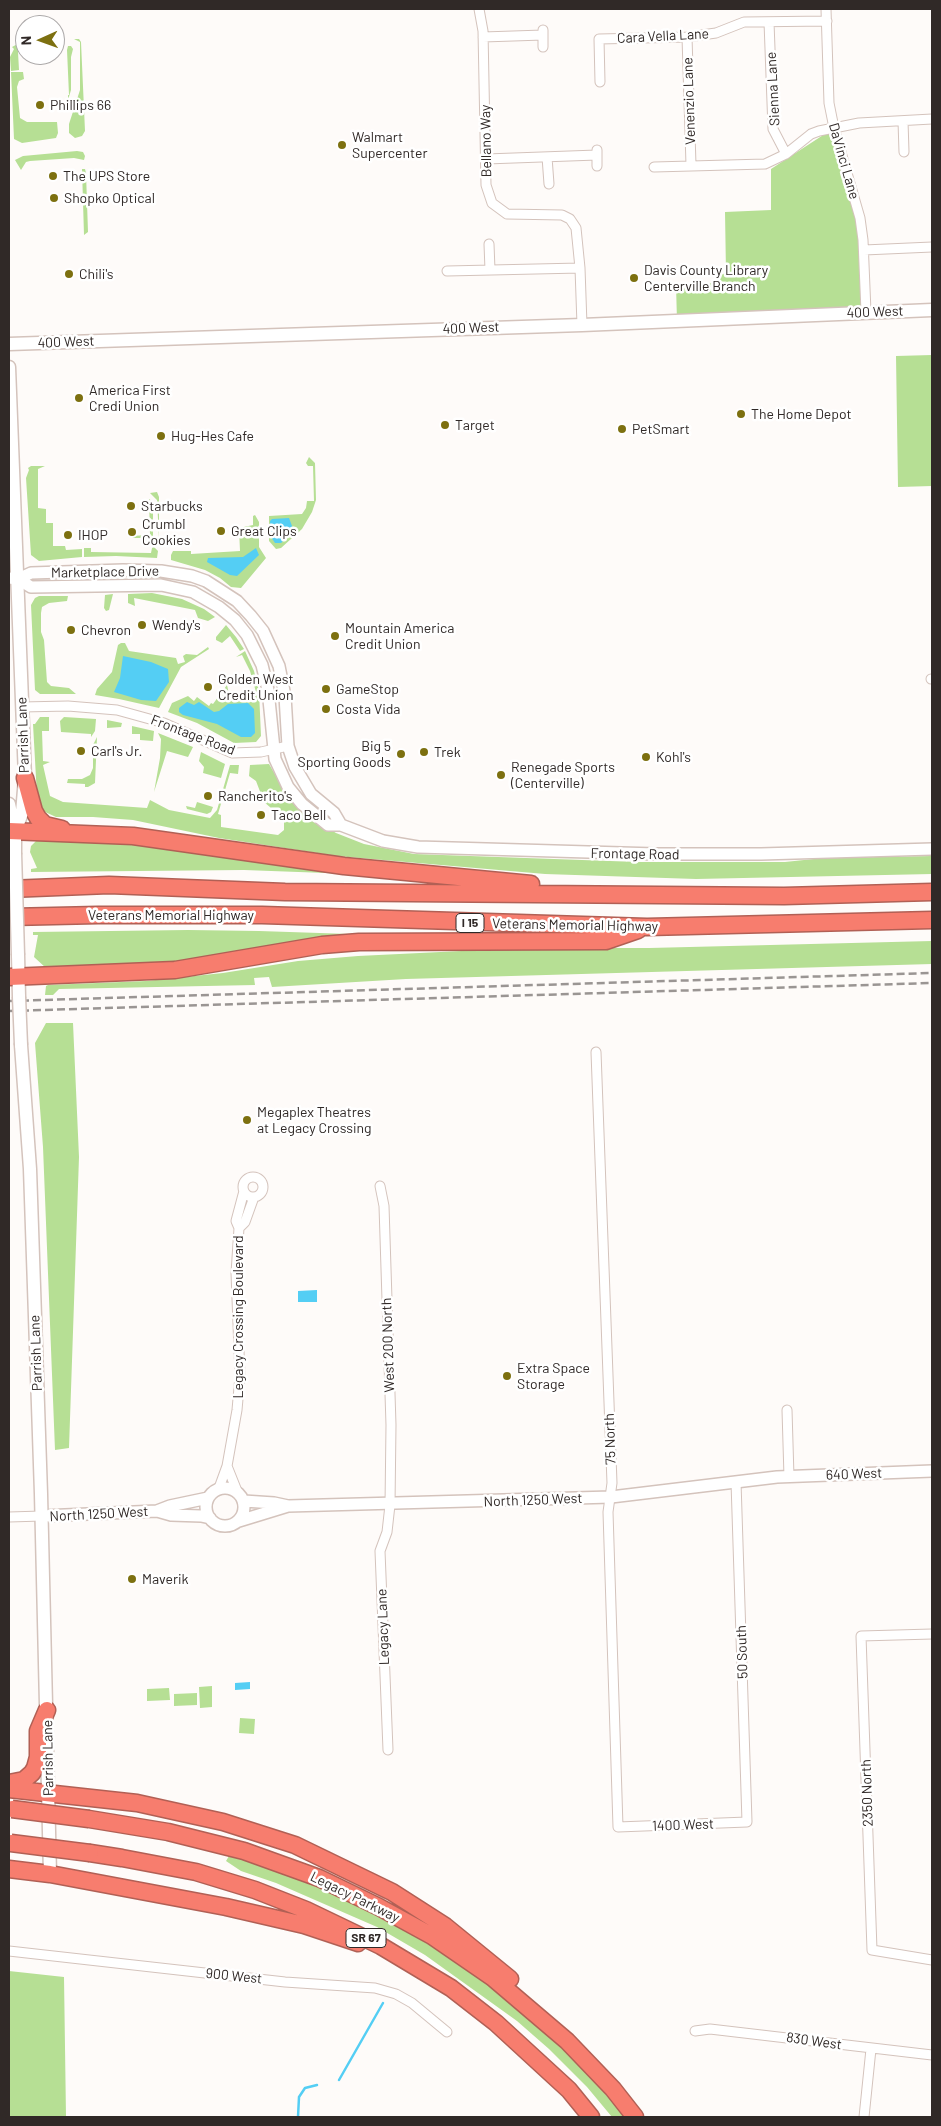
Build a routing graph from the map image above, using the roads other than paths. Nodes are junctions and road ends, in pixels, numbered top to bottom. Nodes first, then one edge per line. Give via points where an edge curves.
1 (479, 9) edge
2 (826, 9) edge
3 (827, 21) junction
4 (770, 22) junction
5 (483, 37) junction
6 (687, 37) junction
7 (543, 47) dead end
8 (600, 82) dead end
9 (932, 119) edge
10 (903, 121) junction
11 (834, 128) junction
12 (904, 152) dead end
13 (786, 154) junction
14 (547, 157) junction
15 (486, 159) junction
16 (691, 165) junction
17 (597, 166) dead end
18 (654, 167) dead end
19 (549, 184) dead end
20 (489, 244) dead end
21 (932, 247) edge
22 (864, 250) junction
23 (580, 268) junction
24 (490, 270) junction
25 (447, 271) dead end
26 (932, 310) edge
27 (866, 312) junction
28 (582, 325) junction
29 (9, 344) edge
30 (9, 367) edge
31 (13, 579) edge
32 (22, 707) junction
33 (288, 746) junction
34 (274, 750) junction
35 (25, 778) junction
36 (9, 804) edge
37 (341, 825) junction
38 (12, 832) edge
39 (166, 840) junction
40 (932, 849) edge
41 (9, 889) edge
42 (932, 892) edge
43 (628, 894) junction
44 (9, 917) edge
45 (932, 920) edge
46 (647, 927) junction
47 (14, 976) edge
48 (596, 1052) dead end
49 (380, 1186) dead end
50 (244, 1191) junction
51 (254, 1197) junction
52 (239, 1228) junction
53 (787, 1410) dead end
54 (227, 1466) junction
55 (932, 1472) edge
56 (789, 1476) junction
57 (777, 1477) joint
58 (736, 1482) junction
59 (220, 1488) junction
60 (237, 1491) junction
61 (611, 1497) junction
62 (208, 1498) junction
63 (244, 1501) junction
64 (390, 1504) junction
65 (288, 1506) junction
66 (157, 1511) junction
67 (42, 1516) junction
68 (9, 1517) edge
69 (210, 1518) junction
70 (239, 1521) junction
71 (932, 1634) edge
72 (47, 1710) junction
73 (48, 1744) junction
74 (388, 1750) dead end
75 (11, 1787) edge
76 (49, 1793) junction
77 (10, 1809) edge
78 (748, 1822) joint
79 (618, 1827) joint
80 (10, 1843) edge
81 (9, 1869) edge
82 (50, 1874) junction
83 (9, 1951) edge
84 (932, 1960) edge
85 (451, 1988) junction
86 (695, 2030) dead end
87 (447, 2032) dead end
88 (567, 2041) junction
89 (871, 2049) junction
90 (932, 2056) edge
91 (591, 2117) edge
92 (635, 2117) edge
93 (864, 2117) edge

1 - 5 street, Bellano Way
2 - 3 street, DaVinci Lane
3 - 4 street, Cara Vella Lane
3 - 11 street, DaVinci Lane via 829,103
4 - 6 street, Cara Vella Lane via 744,22 716,33
4 - 13 street, Sienna Lane via 773,129
5 - 7 street via 543,32
5 - 15 street, Bellano Way
6 - 8 street, Cara Vella Lane via 599,39
6 - 16 street, Venenzio Lane
9 - 10 street
10 - 11 street via 859,122
10 - 12 street
11 - 13 street via 811,134
11 - 22 street, DaVinci Lane via 858,208
13 - 16 street via 765,164
14 - 15 street
14 - 17 street via 597,152
14 - 19 street
15 - 23 street, Bellano Way via 486,185 492,203 507,214 562,215 570,219 576,228
16 - 18 street
20 - 24 street
21 - 22 street
22 - 27 street, DaVinci Lane
23 - 24 street
23 - 28 street, Bellano Way
24 - 25 street
26 - 27 main road, 400 West
27 - 28 main road, 400 West
28 - 29 main road, 400 West
30 - 31 main road, Parrish Lane
31 - 32 main road, Parrish Lane
31 - 33 street, Marketplace Drive via 31,574 161,571 192,576 221,590 252,616 272,648 284,686
31 - 34 street, Marketplace Drive via 34,587 161,585 193,592 211,601 241,628 260,658 268,690
32 - 34 street, Frontage Road via 116,710 164,723 232,753
32 - 35 main road, Parrish Lane
33 - 34 street, Frontage Road
33 - 37 street, Frontage Road via 305,786 334,813
34 - 37 street, Frontage Road via 278,768 294,796 328,825
35 - 38 main road, Parrish Lane via 22,813
35 - 39 highway via 34,811 45,825 145,830
36 - 38 main road, Parrish Lane
37 - 40 street, Frontage Road via 383,841 428,847 685,854
38 - 39 highway
38 - 47 main road, Parrish Lane, bridge via 18,955
39 - 43 highway via 344,866
41 - 43 highway, Veterans Memorial Highway via 109,885 286,892
42 - 43 highway, Veterans Memorial Highway via 784,896
44 - 46 highway, Veterans Memorial Highway / I 15 via 262,915
45 - 46 highway, Veterans Memorial Highway / I 15
46 - 47 highway via 606,941 360,942 322,945 175,970
47 - 67 main road, Parrish Lane, bridge via 19,997 30,1169
48 - 61 street, 75 North
49 - 64 street, West 200 North via 384,1206 391,1424
50 - 51 street
50 - 51 street, Legacy Crossing Boulevard via 246,1180 258,1179 263,1189
50 - 52 street, Legacy Crossing Boulevard via 236,1221
51 - 52 street, Legacy Crossing Boulevard via 245,1222
52 - 54 street, Legacy Crossing Boulevard via 236,1273 240,1376
53 - 56 street
54 - 59 street, Legacy Crossing Boulevard
54 - 60 street
55 - 56 street, 640 West
56 - 57 street, 640 West
57 - 58 street, North 1250 West
58 - 61 street, North 1250 West
58 - 78 street, 50 South
59 - 60 street
59 - 62 street
60 - 63 street
61 - 64 street, North 1250 West
61 - 79 street, 75 North via 608,1512
62 - 66 street, North 1250 West
62 - 69 street via 206,1509
63 - 65 street, North 1250 West
63 - 70 street via 245,1511
64 - 65 street, North 1250 West
64 - 74 street, Legacy Lane via 387,1532 380,1551
65 - 70 street, North 1250 West
66 - 67 street, North 1250 West
66 - 69 street, North 1250 West
67 - 68 street
67 - 72 main road, Parrish Lane
69 - 70 street via 220,1526
71 - 84 street, 2350 North via 862,1636 872,1950
72 - 73 main road, Parrish Lane
72 - 75 highway via 38,1731 35,1768 24,1780
73 - 75 highway via 39,1775 28,1785
73 - 76 main road, Parrish Lane
75 - 76 highway
76 - 82 main road, Parrish Lane
76 - 88 highway via 137,1803 207,1818 273,1837 328,1860 392,1892 445,1926 556,2021
77 - 88 highway, Legacy Parkway / SR 67, bridge via 89,1819 203,1840 319,1878 432,1936 493,1978
78 - 79 street, 1400 West
80 - 85 highway, SR 67, bridge via 196,1872 255,1890 382,1946
81 - 82 highway
82 - 85 highway via 304,1925 370,1948
83 - 87 street, 900 West via 285,1982 375,1988 412,2003
85 - 91 highway, SR 67 via 529,2052 569,2090
86 - 89 street, 830 West via 707,2028
88 - 92 highway, Legacy Parkway / SR 67
89 - 90 street, 830 West
89 - 93 street

